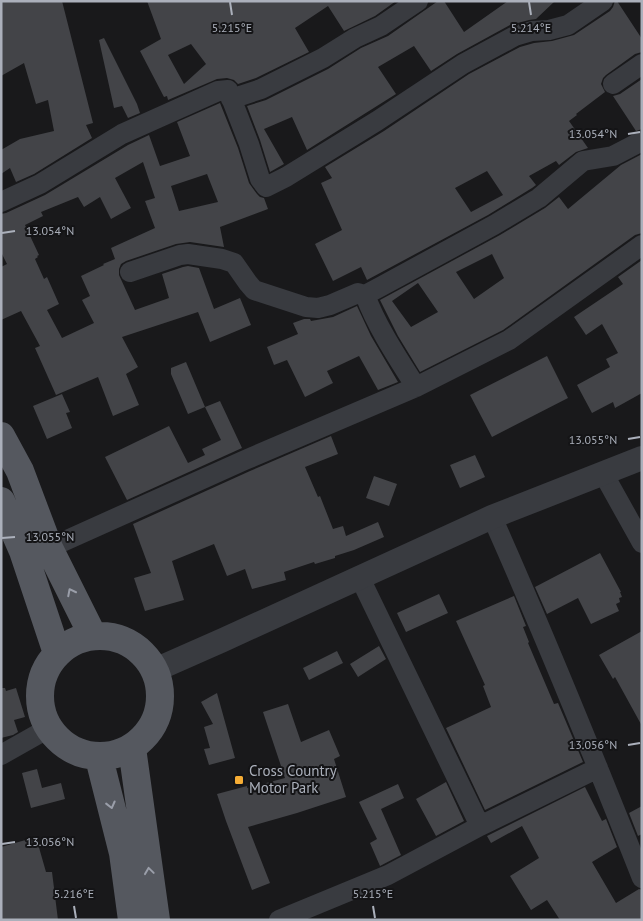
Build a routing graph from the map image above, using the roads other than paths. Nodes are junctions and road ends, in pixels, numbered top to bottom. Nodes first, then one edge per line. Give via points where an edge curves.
1 (418, 1) edge
2 (603, 1) edge
3 (642, 64) edge
4 (613, 84) dead end
5 (231, 100) junction
6 (642, 141) edge
7 (1, 202) edge
8 (642, 245) edge
9 (130, 272) dead end
10 (365, 294) junction
11 (416, 387) junction
12 (1, 436) edge
13 (642, 458) edge
14 (603, 473) junction
15 (1, 501) edge
16 (492, 517) junction
17 (642, 543) edge
18 (49, 548) junction
19 (360, 578) junction
20 (93, 636) junction
21 (57, 653) junction
22 (155, 670) junction
23 (47, 729) junction
24 (132, 748) junction
25 (1, 755) edge
26 (99, 758) junction
27 (598, 768) junction
28 (480, 826) junction
29 (642, 878) edge
30 (132, 920) edge
31 (156, 920) edge
32 (279, 920) edge

1 - 5 street via 316,62
2 - 5 street via 568,25 515,36 463,64 266,188
3 - 4 street
5 - 7 street via 228,90 218,91 122,134 40,184
6 - 10 street via 613,156 583,161 539,198
8 - 11 street via 508,340
9 - 10 street via 188,254 234,263 254,290 306,307 318,308 358,293
10 - 11 street via 386,340
11 - 18 street
12 - 18 main road via 20,471
13 - 14 street
14 - 16 street
14 - 17 street
15 - 21 main road via 23,552
16 - 19 street
16 - 27 street
20 -> 18 main road
19 - 22 street
19 - 28 street
20 - 21 main road via 74,641
20 - 22 main road via 118,638 140,650
21 - 23 main road via 38,689
22 - 24 main road via 161,699 153,727
23 - 25 street
23 - 26 main road via 69,750
24 - 26 main road
31 -> 24 main road
26 -> 30 main road via 123,853
27 - 28 street
27 - 29 street
28 - 32 street via 388,875

